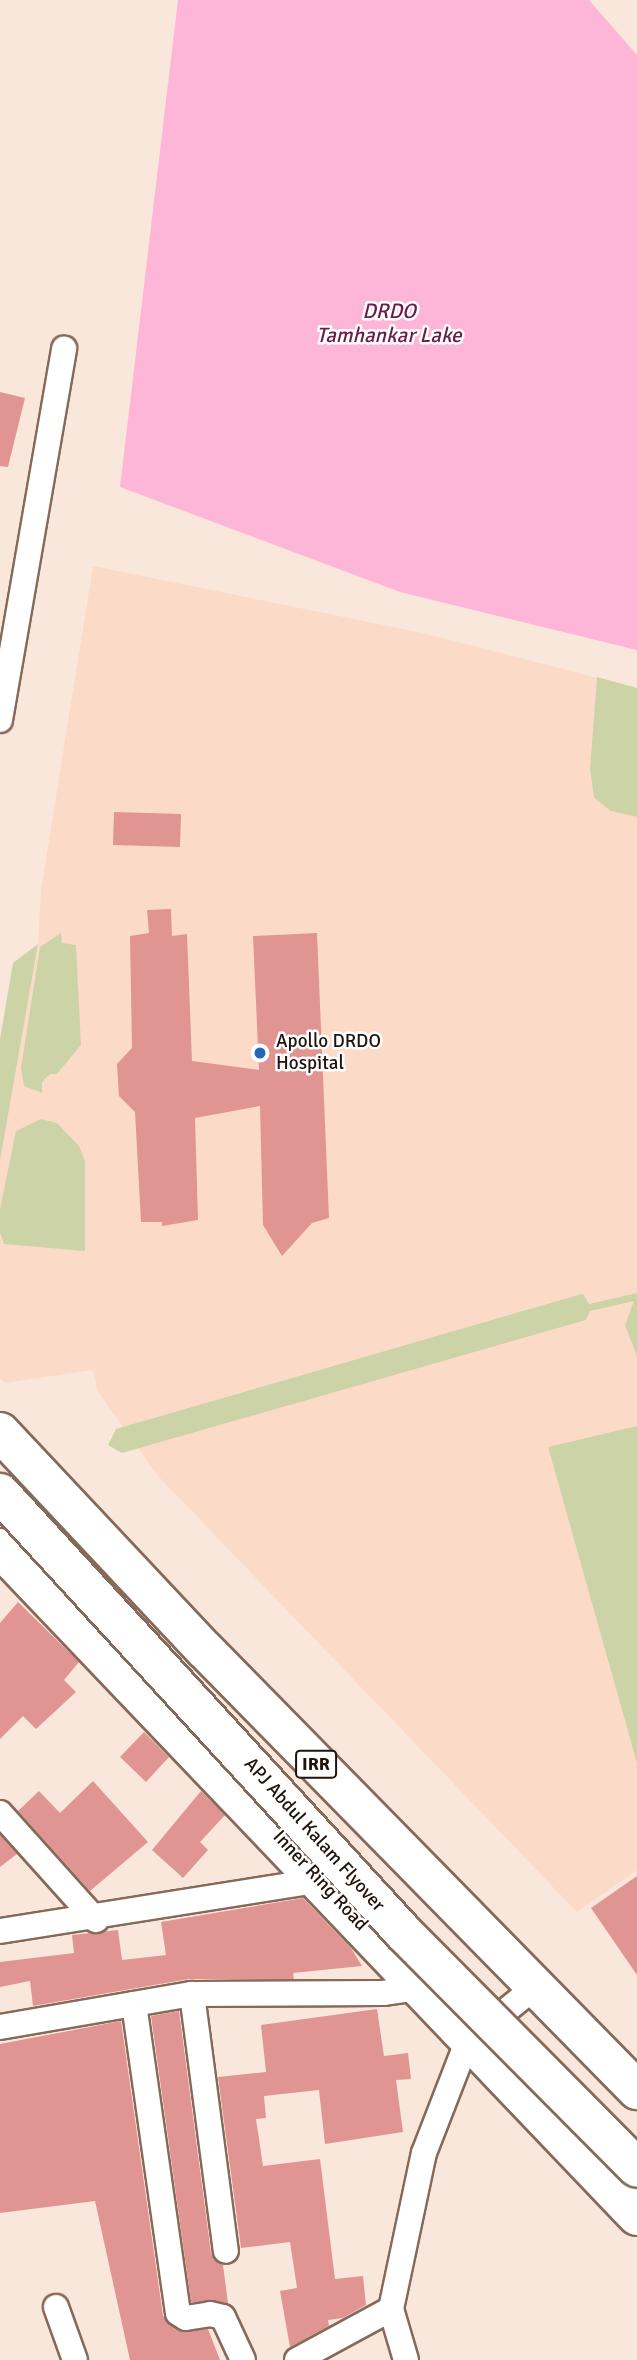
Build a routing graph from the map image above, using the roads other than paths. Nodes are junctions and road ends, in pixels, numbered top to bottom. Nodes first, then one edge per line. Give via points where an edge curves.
1 (64, 348) dead end
2 (0, 720) edge
3 (0, 1432) edge
4 (0, 1493) edge
5 (0, 1548) edge
6 (0, 1813) edge
7 (321, 1880) junction
8 (96, 1920) junction
9 (0, 1931) edge
10 (418, 1988) junction
11 (534, 1988) junction
12 (192, 1994) junction
13 (134, 2004) junction
14 (0, 2027) edge
15 (467, 2042) junction
16 (637, 2091) edge
17 (637, 2168) edge
18 (637, 2216) edge
19 (226, 2251) dead end
20 (56, 2307) dead end
21 (391, 2309) junction
22 (75, 2360) edge
23 (243, 2360) edge
24 (297, 2360) edge
25 (406, 2360) edge

1 - 2 street
3 - 11 main road, IRR
4 - 17 main road, APJ Abdul Kalam Flyover, bridge via 403,1932
5 - 7 main road, Inner Ring Road
6 - 8 street
7 - 8 street
7 - 10 main road, Inner Ring Road
8 - 9 street
10 - 12 street via 383,1993
10 - 15 main road, Inner Ring Road
11 - 15 street
11 - 16 main road, IRR
12 - 13 street
12 - 19 street
13 - 14 street
13 - 23 street via 178,2312 186,2318 223,2317
15 - 18 main road, Inner Ring Road
15 - 21 street via 424,2153
20 - 22 street
21 - 24 street
21 - 25 street

